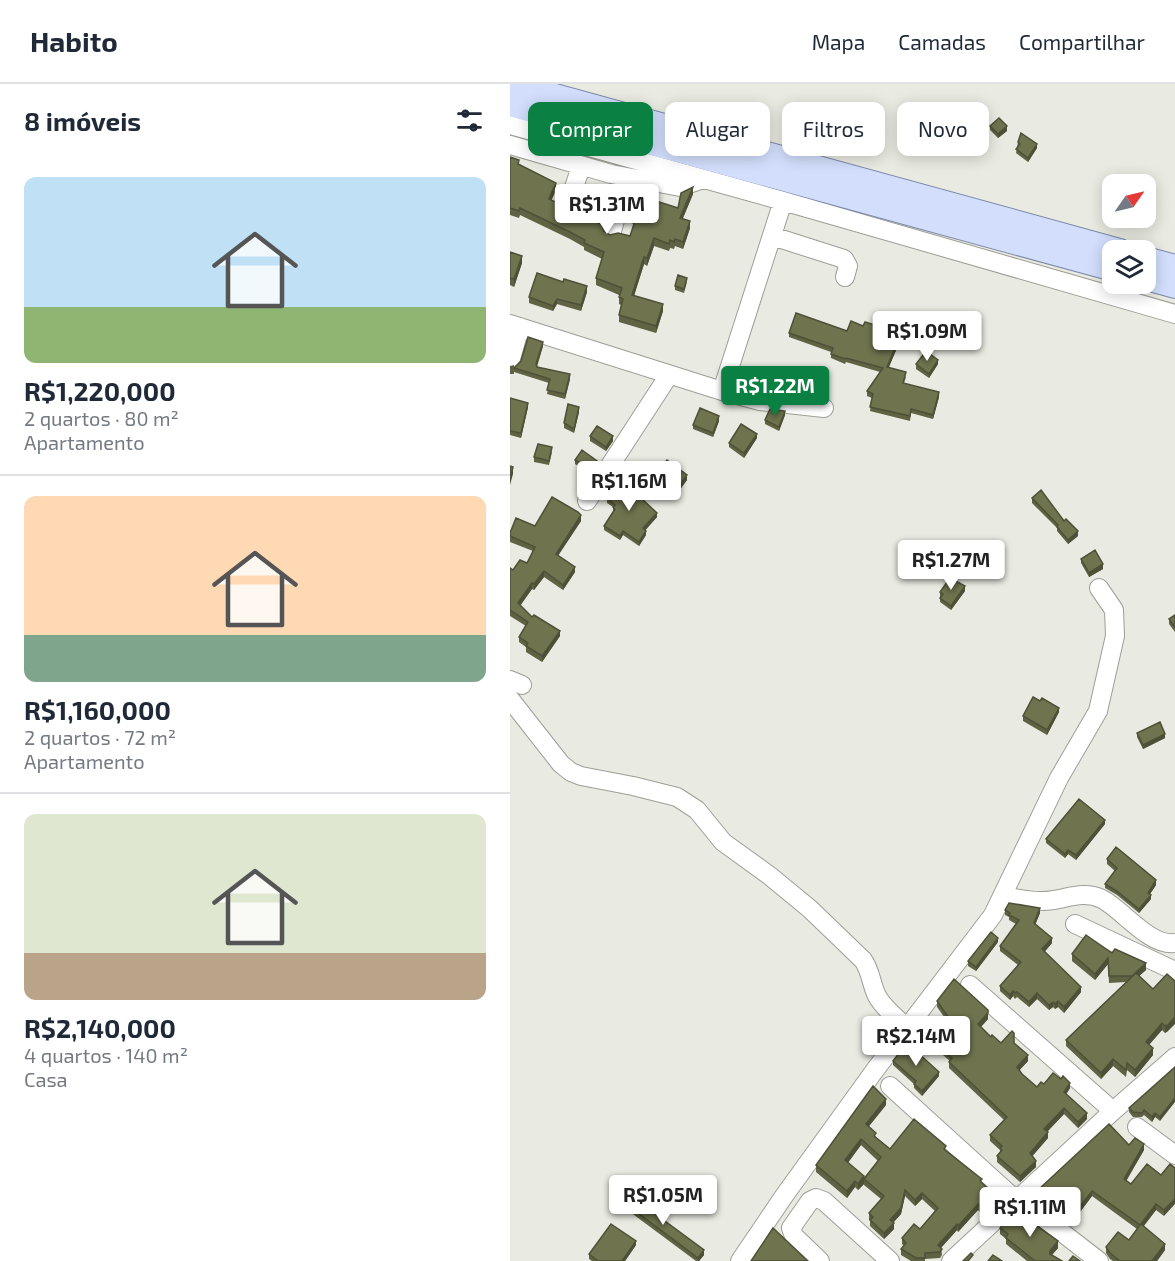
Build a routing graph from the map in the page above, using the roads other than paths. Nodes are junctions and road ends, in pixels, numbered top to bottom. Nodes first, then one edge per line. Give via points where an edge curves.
1 (515, 84) edge
2 (510, 105) edge
3 (510, 125) edge
4 (528, 130) edge
5 (510, 146) edge
6 (617, 156) joint
7 (581, 166) junction
8 (619, 176) junction
9 (703, 179) junction
10 (570, 200) dead end
11 (783, 201) junction
12 (612, 231) dead end
13 (772, 236) junction
14 (1102, 245) edge
15 (1156, 261) edge
16 (1175, 266) edge
17 (1102, 267) edge
18 (845, 278) dead end
19 (1156, 282) edge
20 (1175, 287) edge
21 (1175, 314) edge
22 (515, 326) edge
23 (510, 362) edge
24 (669, 375) junction
25 (722, 391) junction
26 (824, 408) dead end
27 (587, 501) dead end
28 (1099, 588) dead end
29 (514, 688) edge
30 (1002, 896) junction
31 (1076, 924) dead end
32 (1175, 943) edge
33 (1175, 971) edge
34 (970, 985) dead end
35 (907, 1028) junction
36 (1175, 1057) edge
37 (891, 1086) dead end
38 (1113, 1111) junction
39 (1137, 1127) dead end
40 (1175, 1155) edge
41 (1017, 1201) junction
42 (1042, 1216) dead end
43 (740, 1261) edge
44 (820, 1261) edge
45 (890, 1261) edge
46 (951, 1261) edge
47 (1099, 1261) edge

1 - 14 main road
2 - 17 main road
3 - 4 street
5 - 7 street
6 - 8 street
6 - 9 street
7 - 8 street
7 - 10 street
8 - 9 street via 680,187
8 - 12 street
9 - 11 street
11 - 13 street
11 - 21 street
13 - 18 street via 844,259 848,263
13 - 25 street
15 - 16 main road
19 - 20 main road
22 - 23 street
22 - 24 street
24 - 25 street
24 - 27 street
25 - 26 street via 760,401
28 - 30 street via 1114,610 1115,636 1098,711 1059,778
29 - 35 street via 561,764 571,772 677,797 697,810 723,842 771,876 863,960 881,1003
30 - 32 street via 1043,901 1077,894 1101,899 1167,945
30 - 35 street via 993,915
31 - 33 street
34 - 38 street
35 - 43 street
36 - 38 street
37 - 41 street
38 - 41 street
39 - 40 street
41 - 46 street
42 - 47 street
44 - 45 street via 794,1236 791,1228 816,1198

